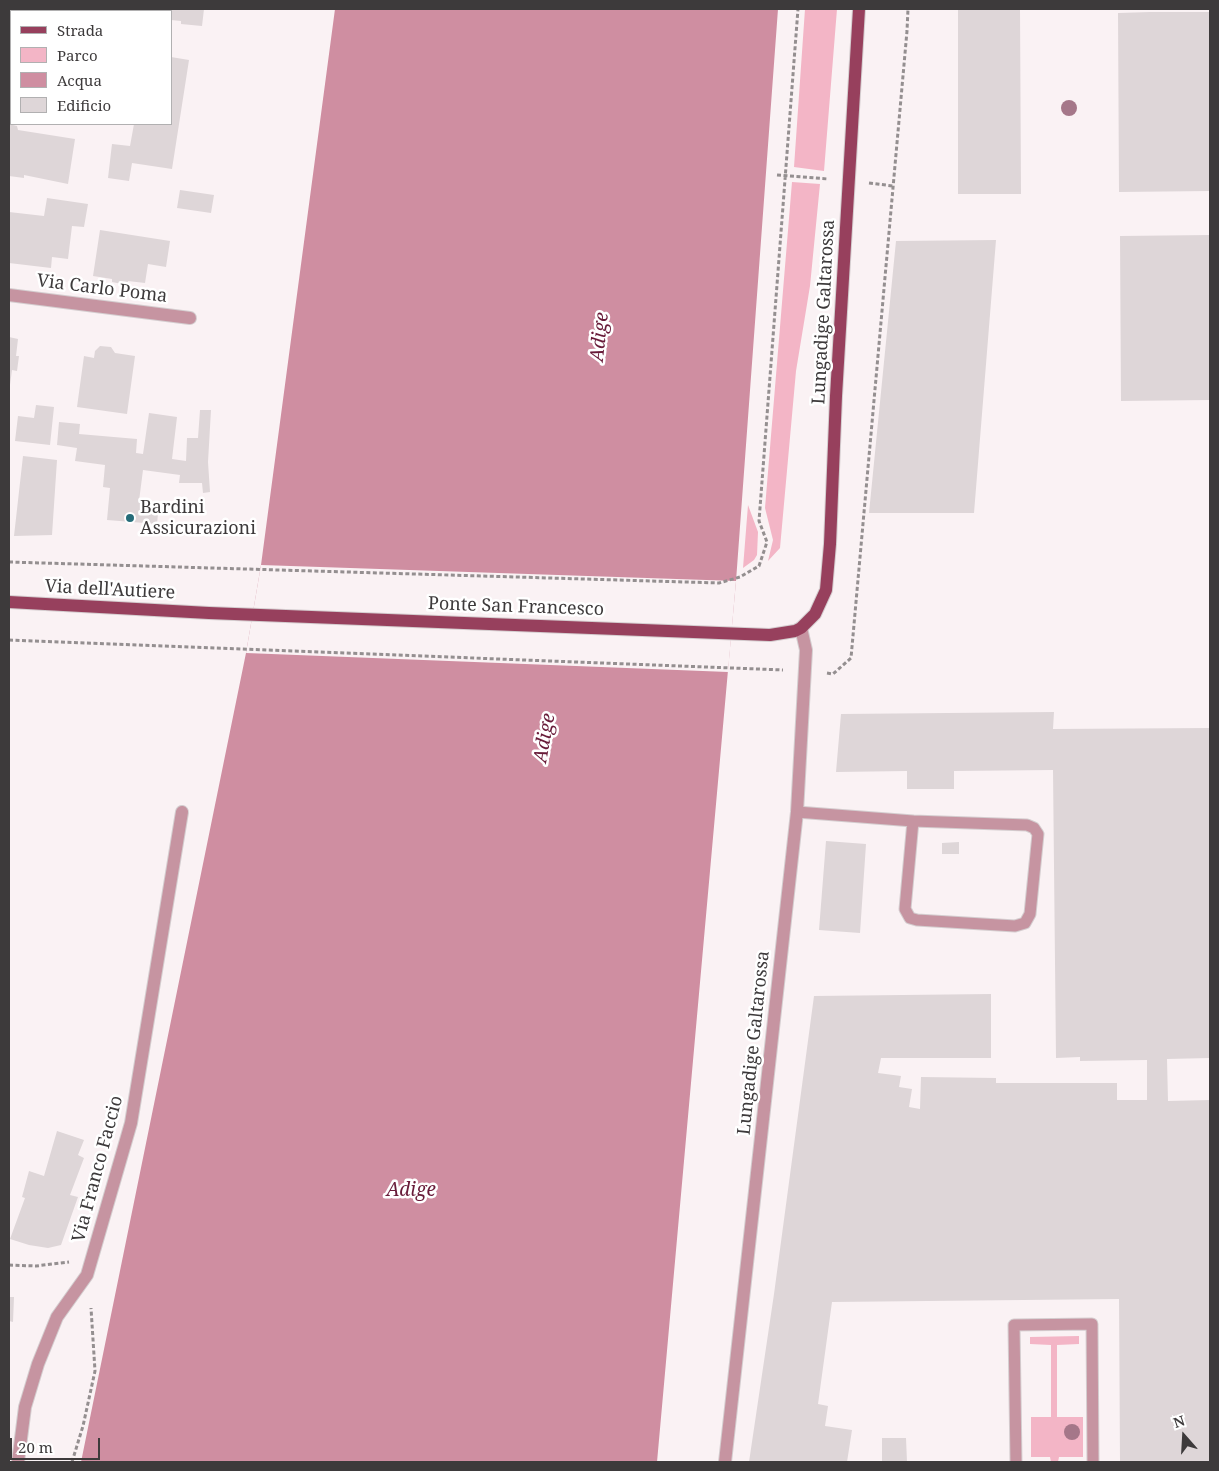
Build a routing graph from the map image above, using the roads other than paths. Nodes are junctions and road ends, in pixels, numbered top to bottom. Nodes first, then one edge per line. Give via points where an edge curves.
1 (859, 9) edge
2 (9, 295) edge
3 (190, 318) dead end
4 (9, 602) edge
5 (209, 613) joint
6 (801, 628) junction
7 (182, 812) dead end
8 (797, 812) junction
9 (913, 821) junction
10 (18, 1462) edge
11 (725, 1462) edge
12 (1016, 1462) edge
13 (1093, 1462) edge

1 - 6 main road, Lungadige Galtarossa via 826,590 815,614
2 - 3 street, Via Carlo Poma
4 - 5 main road, Via dell'Autiere
5 - 6 main road, Ponte San Francesco via 770,634
6 - 8 street, Lungadige Galtarossa via 806,650
7 - 10 street, Via Franco Faccio via 131,1123 87,1275 57,1317 38,1364 25,1406
8 - 9 lane
8 - 11 street, Lungadige Galtarossa
9 - 9 lane via 1027,825 1034,828 1038,834 1030,914 1024,923 1015,926 910,918 905,909
12 - 13 lane via 1014,1325 1092,1324

